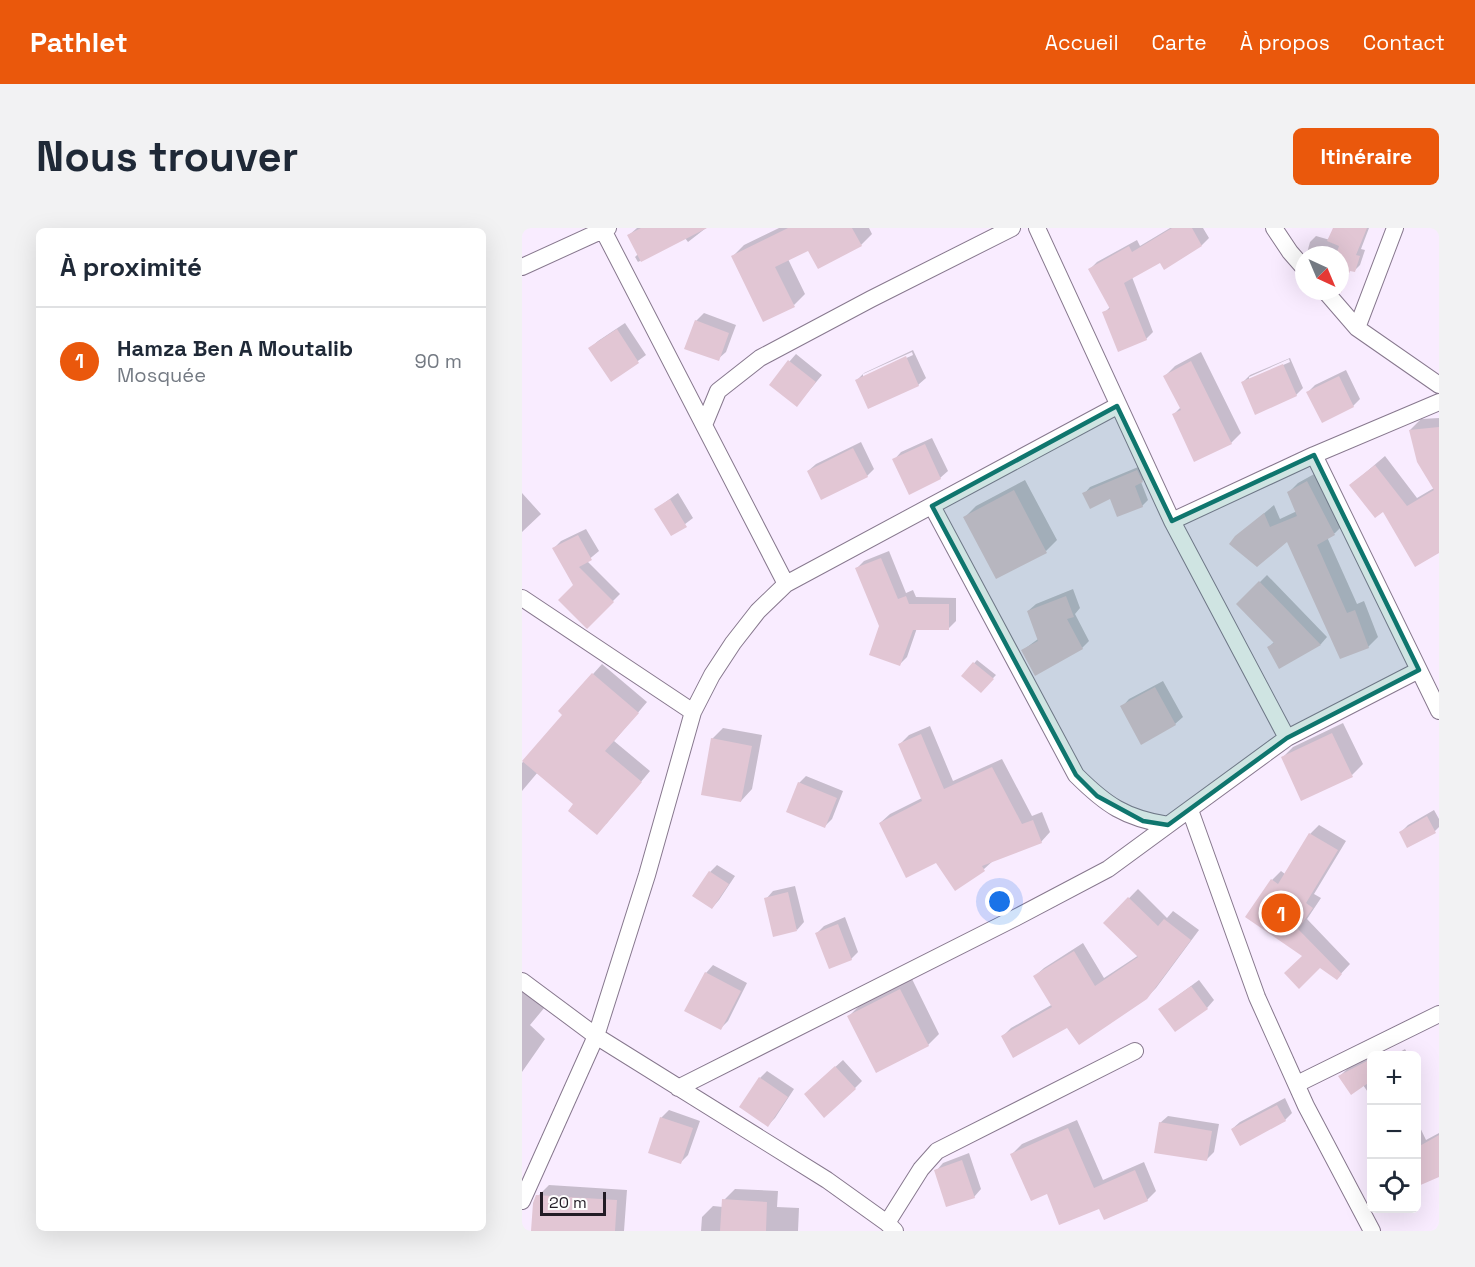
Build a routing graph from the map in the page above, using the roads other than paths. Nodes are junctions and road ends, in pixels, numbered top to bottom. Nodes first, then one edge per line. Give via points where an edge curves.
1 (1012, 228) edge
2 (1037, 228) edge
3 (1274, 228) edge
4 (1395, 228) edge
5 (605, 229) edge
6 (1295, 258) edge
7 (522, 267) edge
8 (1333, 300) edge
9 (1357, 328) junction
10 (1439, 386) edge
11 (1439, 402) edge
12 (1118, 406) junction
13 (704, 425) junction
14 (1314, 455) junction
15 (932, 506) junction
16 (1172, 521) junction
17 (786, 584) junction
18 (522, 598) edge
19 (1419, 670) junction
20 (1439, 711) edge
21 (693, 712) junction
22 (1287, 738) junction
23 (1190, 810) junction
24 (1168, 825) junction
25 (522, 981) edge
26 (1439, 1014) edge
27 (596, 1036) junction
28 (1136, 1051) dead end
29 (1297, 1084) junction
30 (678, 1088) junction
31 (522, 1201) edge
32 (891, 1227) edge
33 (1372, 1231) edge

1 - 13 street via 760,358 718,391
2 - 12 street
3 - 6 street
4 - 9 street
5 - 7 street
5 - 13 street
8 - 9 street
9 - 10 street
11 - 14 street
12 - 15 street
12 - 16 street
13 - 17 street
14 - 16 street
14 - 19 street
15 - 17 street
15 - 24 street via 1076,775 1119,811 1143,821
16 - 22 street
17 - 21 street via 733,643
18 - 21 street
19 - 20 street
19 - 22 street
21 - 27 street
22 - 23 street
23 - 24 street
23 - 29 street via 1257,997
24 - 30 street via 1108,869
25 - 27 street
26 - 29 street
27 - 30 street
27 - 31 street
28 - 32 street via 937,1151 921,1169
29 - 33 street
30 - 32 street via 827,1180

